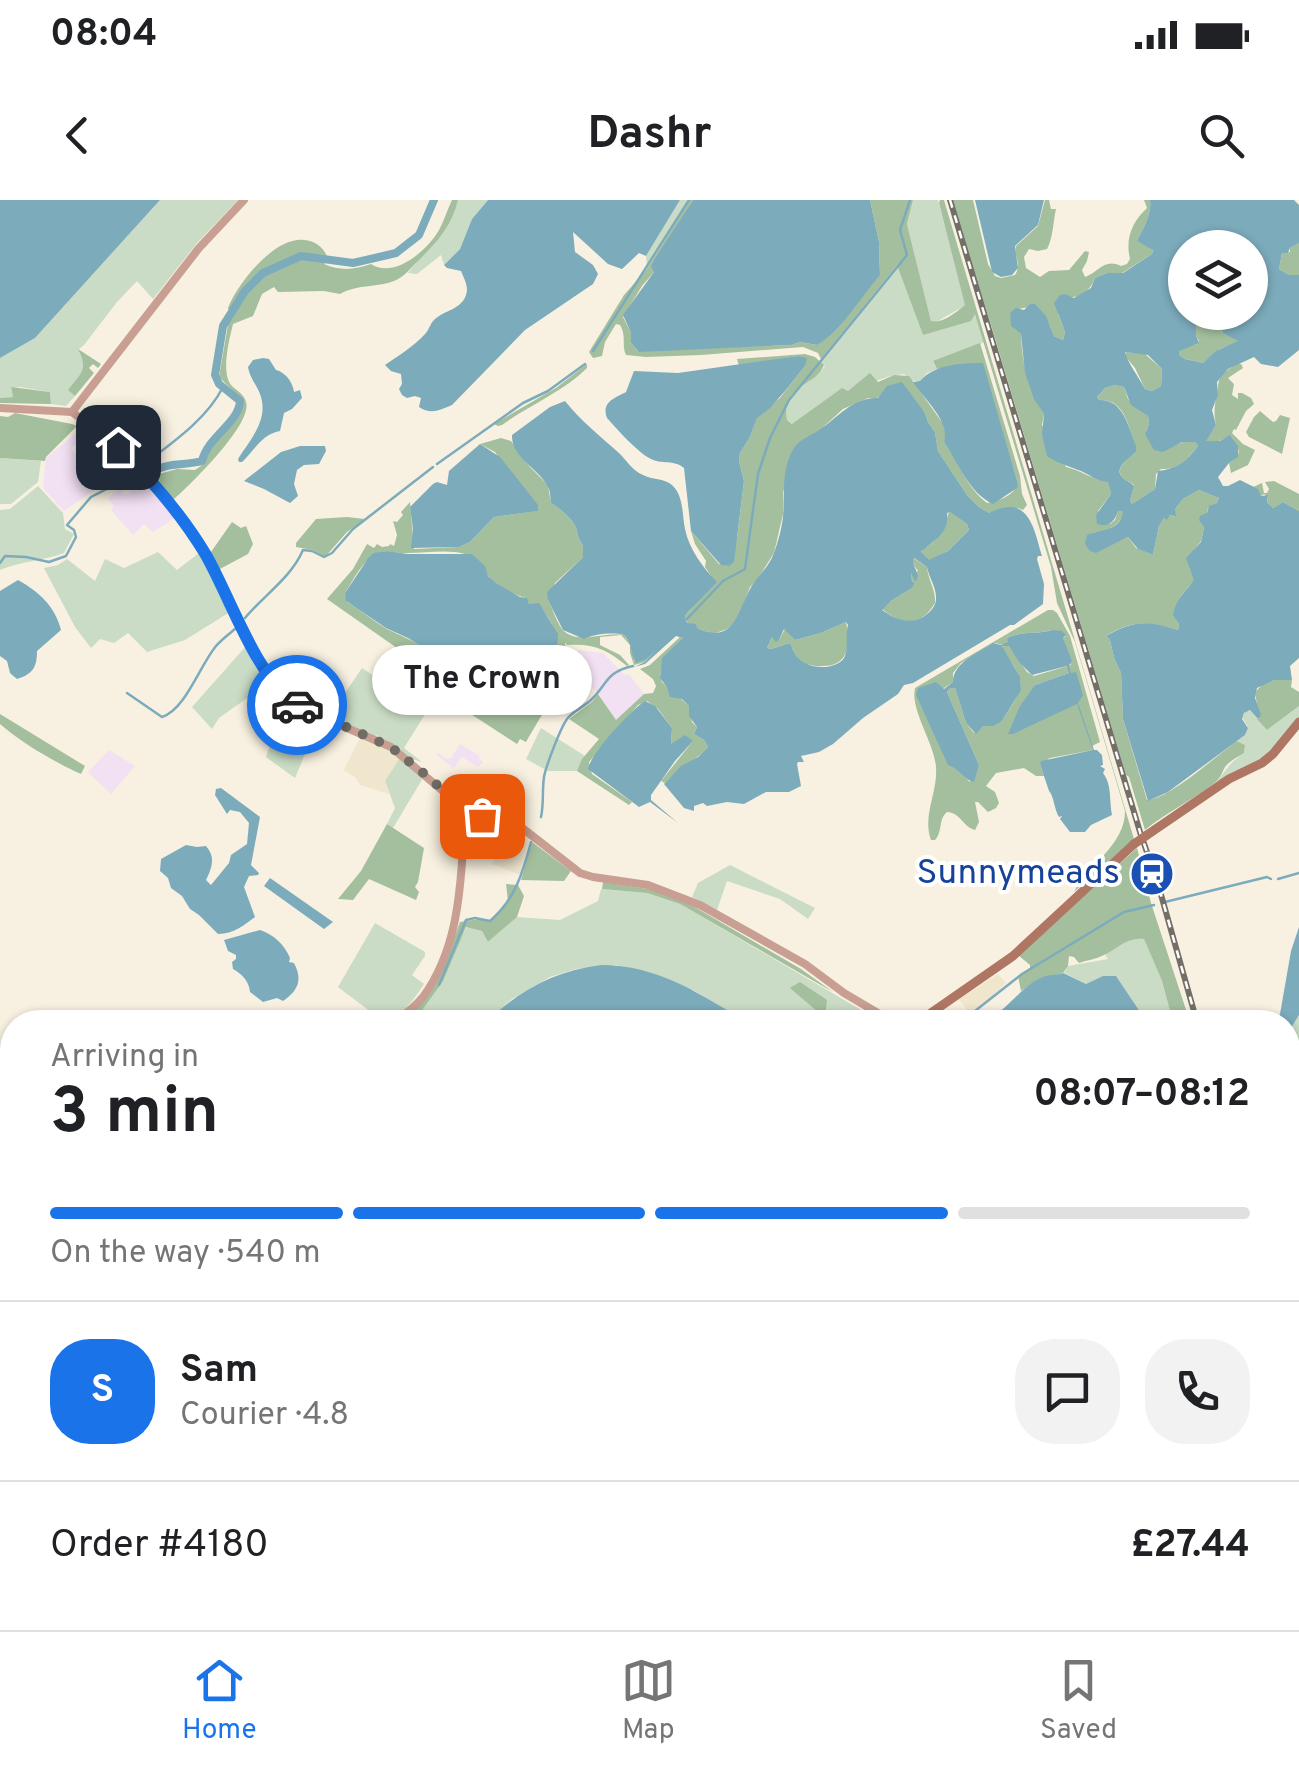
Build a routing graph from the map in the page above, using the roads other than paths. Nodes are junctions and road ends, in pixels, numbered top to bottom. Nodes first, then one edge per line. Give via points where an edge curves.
1 (244, 200) edge
2 (0, 408) edge
3 (72, 412) junction
4 (1299, 722) edge
5 (464, 809) junction
6 (408, 1010) edge
7 (873, 1010) edge
8 (935, 1010) edge

1 - 3 street
2 - 3 street
3 - 5 street via 136,464 172,505 283,694 391,747
4 - 8 main road, bridge via 1262,763 1134,844 1013,956
5 - 6 street via 455,926 422,998
5 - 7 street via 512,820 586,875 648,886 700,905

